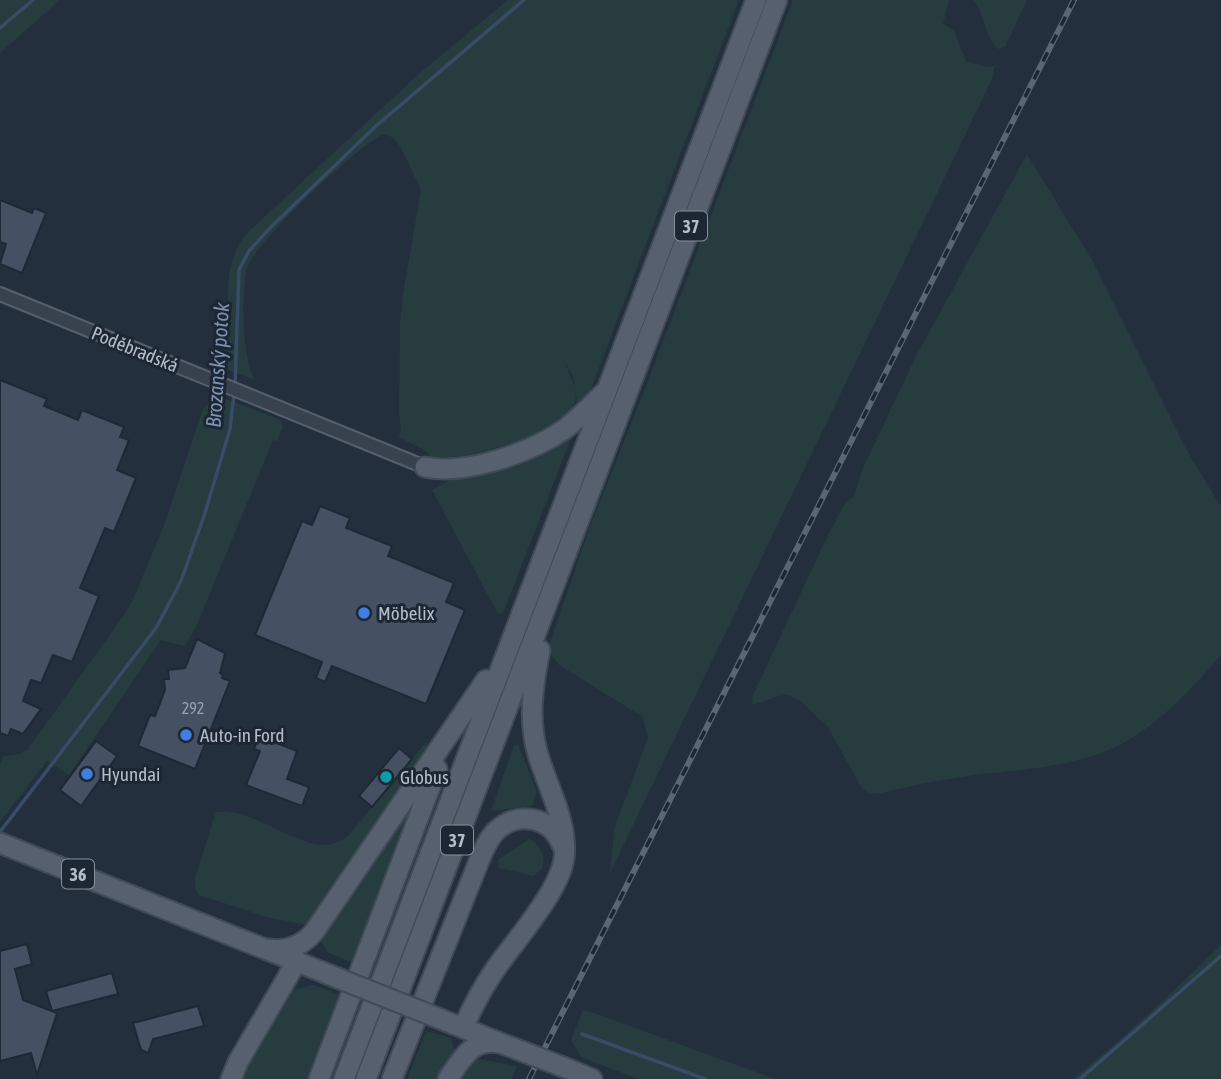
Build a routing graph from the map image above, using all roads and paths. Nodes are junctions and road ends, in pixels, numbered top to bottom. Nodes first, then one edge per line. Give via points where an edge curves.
1 (756, 0) edge
2 (777, 0) edge
3 (0, 294) edge
4 (609, 389) junction
5 (425, 467) joint
6 (549, 600) junction
7 (512, 638) junction
8 (448, 738) junction
9 (2, 844) edge
10 (563, 864) junction
11 (262, 948) junction
12 (297, 961) junction
13 (280, 990) junction
14 (463, 1028) junction
15 (503, 1044) junction
16 (231, 1079) edge
17 (319, 1079) edge
18 (344, 1079) edge
19 (366, 1079) edge
20 (391, 1079) edge
21 (448, 1079) edge
22 (592, 1079) edge

1 - 4 main road, 37
2 - 6 main road, 37
3 - 5 street, Poděbradská
4 - 5 main road via 568,427 530,448 461,468
4 - 7 main road, 37
6 - 10 main road via 534,681 532,722 563,830
6 - 19 main road, 37
7 - 8 main road
7 - 18 main road, 37
8 - 11 main road via 311,935 288,949
8 - 17 main road
9 - 11 main road, 36
10 - 14 main road
10 - 20 main road via 558,835 540,821 519,819 492,835
11 - 12 main road, 36
11 - 13 main road via 277,966
12 - 13 main road
12 - 14 main road, 36, bridge
13 - 16 main road
14 - 15 main road, 36
15 - 21 main road via 471,1048
15 - 22 main road, 36, bridge

